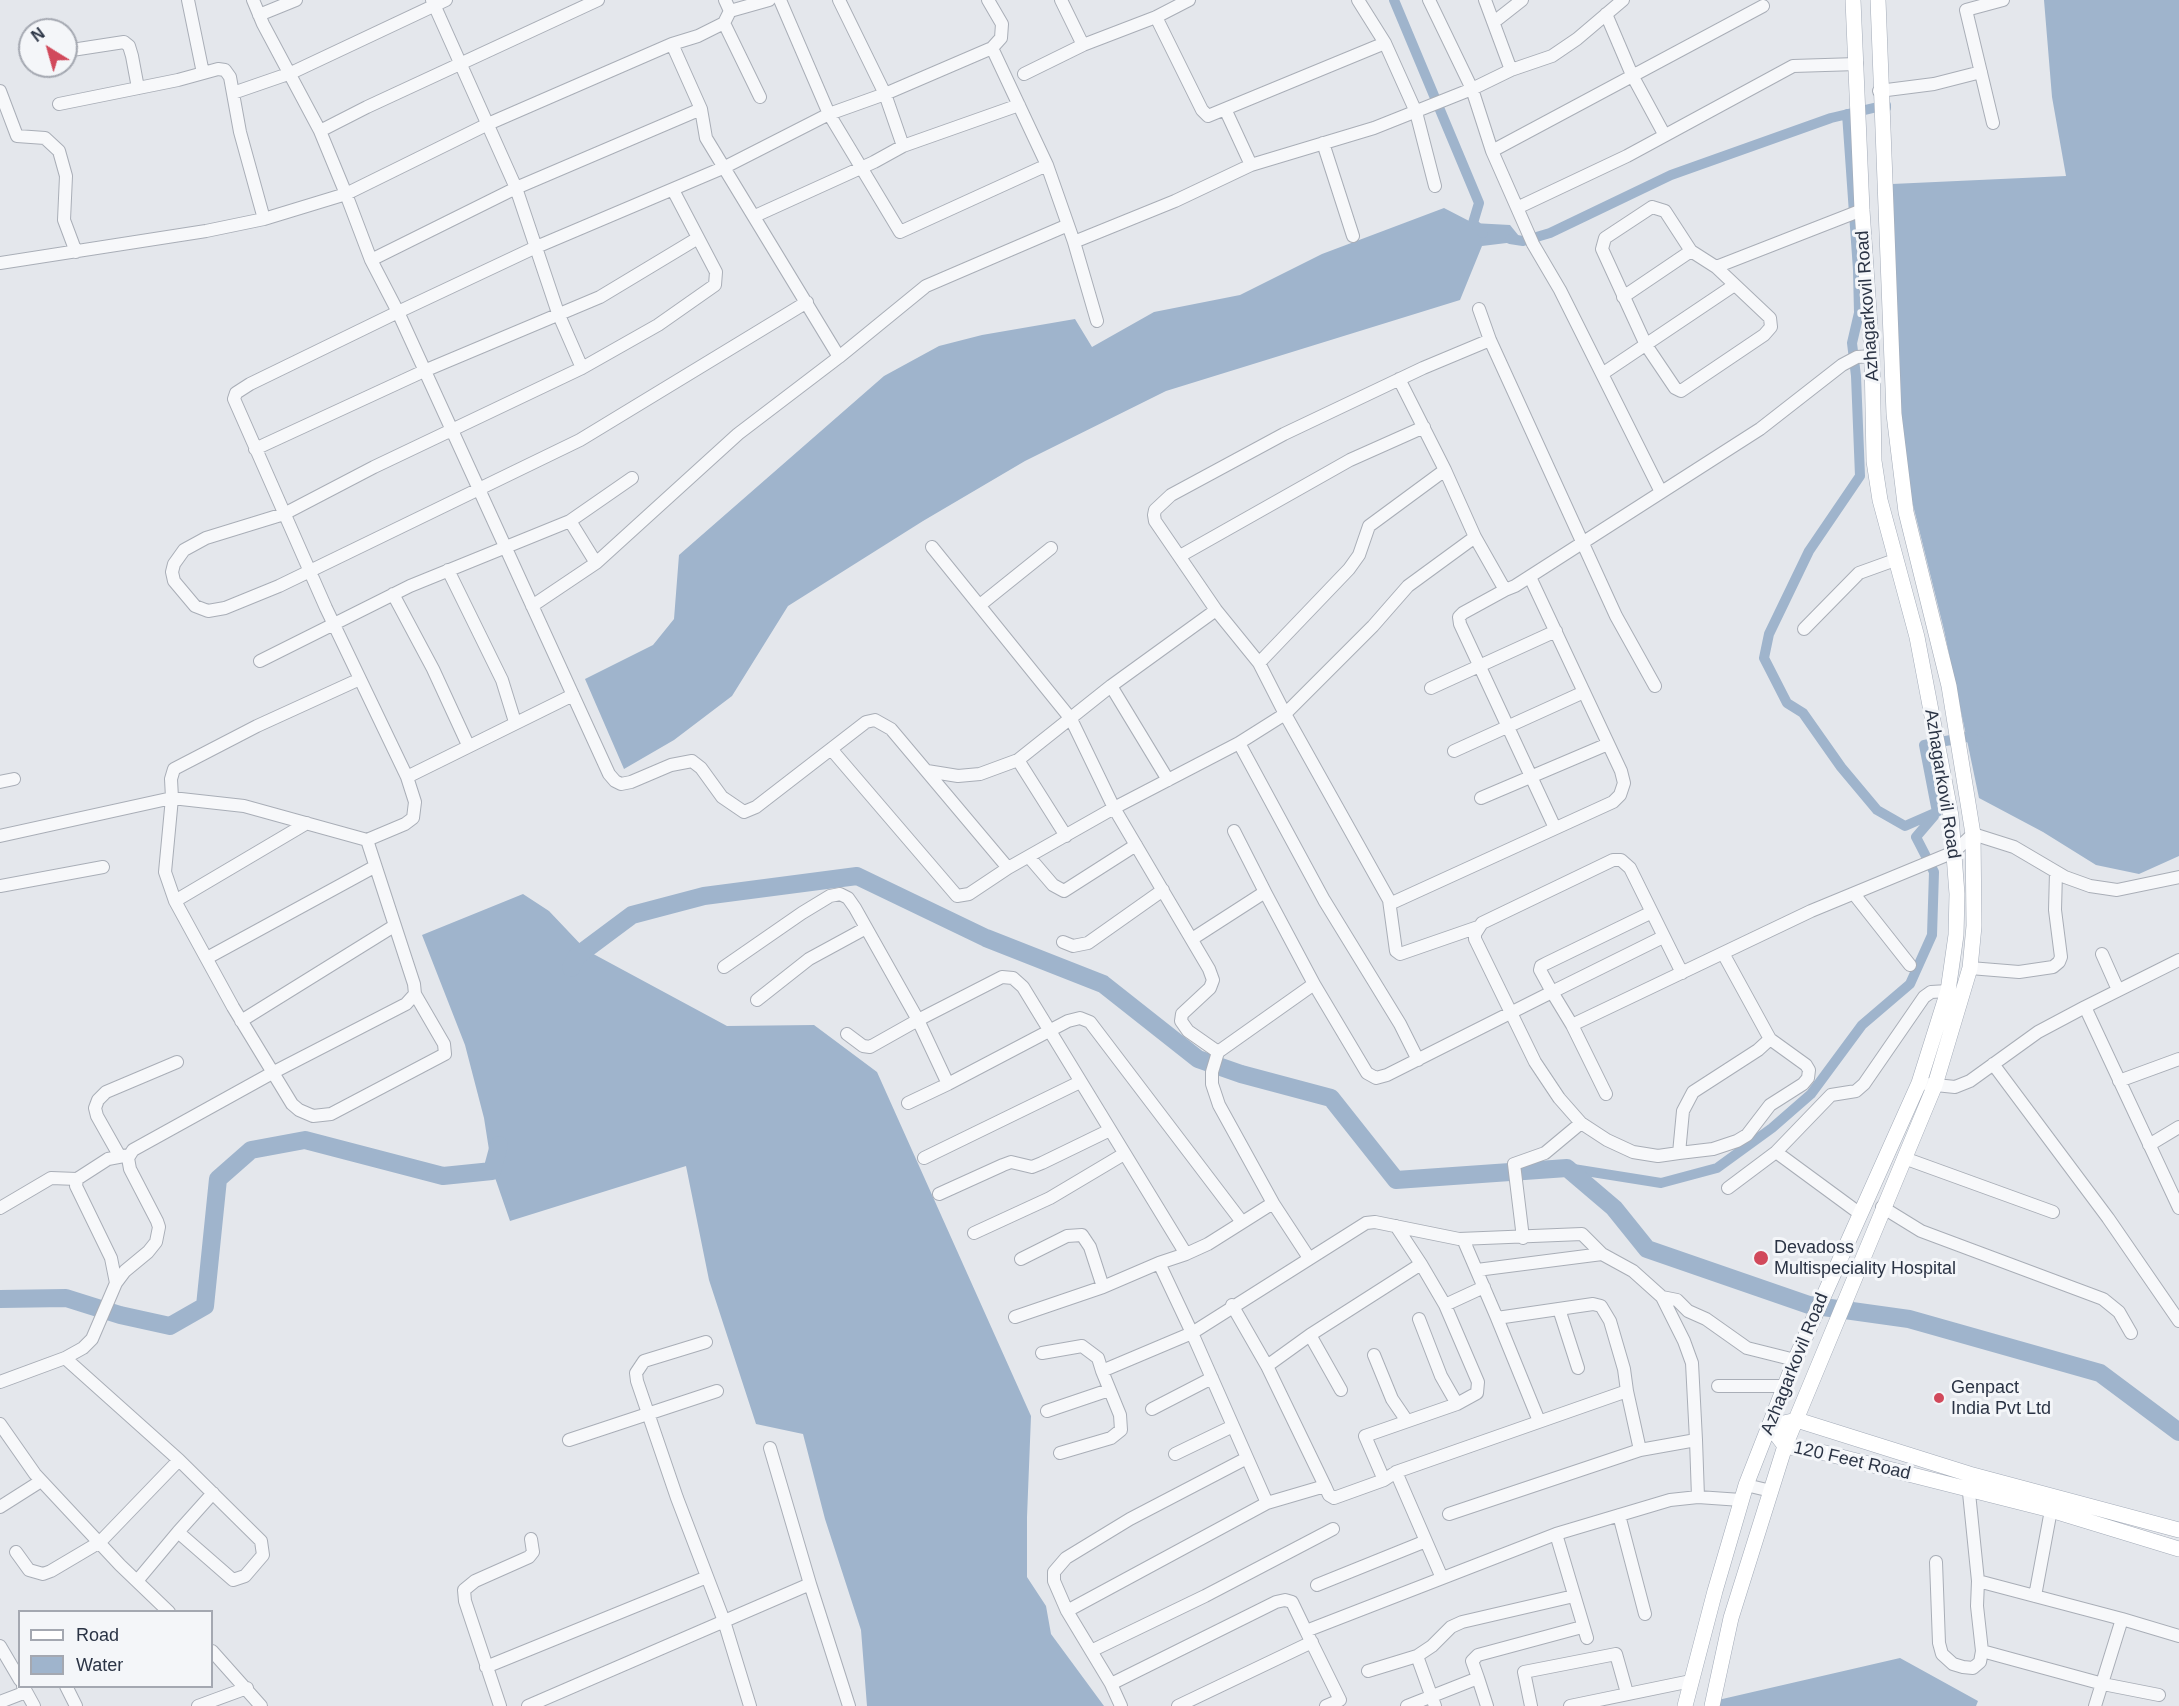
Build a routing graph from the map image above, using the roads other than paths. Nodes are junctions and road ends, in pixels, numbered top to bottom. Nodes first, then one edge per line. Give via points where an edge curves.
1 (188, 0) edge
2 (253, 0) edge
3 (297, 0) edge
4 (598, 0) edge
5 (769, 0) edge
6 (780, 0) edge
7 (839, 0) edge
8 (988, 0) edge
9 (1060, 0) edge
10 (1189, 0) edge
11 (1358, 0) edge
12 (1429, 0) edge
13 (1485, 0) edge
14 (1522, 0) edge
15 (1623, 0) edge
16 (1853, 0) edge
17 (1878, 0) edge
18 (2003, 0) edge
19 (438, 2) edge
20 (727, 6) edge
21 (1763, 6) dead end
22 (1606, 14) junction
23 (259, 15) junction
24 (1156, 17) junction
25 (1494, 22) junction
26 (724, 23) junction
27 (1385, 43) junction
28 (672, 44) junction
29 (1083, 45) junction
30 (992, 48) junction
31 (78, 49) edge
32 (459, 64) junction
33 (1857, 64) junction
34 (1510, 70) junction
35 (1981, 72) junction
36 (202, 73) junction
37 (291, 73) junction
38 (1024, 74) dead end
39 (1632, 75) junction
40 (138, 88) junction
41 (1472, 89) junction
42 (0, 91) edge
43 (233, 93) junction
44 (885, 94) junction
45 (760, 97) dead end
46 (1880, 102) junction
47 (59, 104) dead end
48 (1019, 105) junction
49 (701, 109) junction
50 (1226, 111) junction
51 (1416, 112) junction
52 (829, 114) junction
53 (1993, 123) dead end
54 (488, 124) junction
55 (320, 131) junction
56 (1664, 134) junction
57 (1323, 143) junction
58 (903, 146) junction
59 (1492, 151) junction
60 (1047, 165) junction
61 (1251, 165) junction
62 (725, 167) junction
63 (861, 168) junction
64 (1435, 186) dead end
65 (516, 188) junction
66 (673, 190) junction
67 (345, 194) junction
68 (1519, 207) junction
69 (1856, 212) junction
70 (755, 216) junction
71 (264, 219) junction
72 (1068, 225) junction
73 (1353, 236) dead end
74 (698, 238) junction
75 (1074, 242) junction
76 (534, 248) junction
77 (1691, 251) junction
78 (76, 252) junction
79 (371, 261) junction
80 (0, 263) edge
81 (1716, 267) junction
82 (1733, 286) junction
83 (1623, 297) junction
84 (807, 302) junction
85 (1479, 309) dead end
86 (398, 312) junction
87 (558, 313) junction
88 (1097, 321) dead end
89 (1490, 340) junction
90 (1646, 345) junction
91 (839, 357) junction
92 (1864, 357) junction
93 (582, 368) junction
94 (424, 371) junction
95 (1602, 375) junction
96 (1399, 379) junction
97 (1424, 427) junction
98 (454, 430) junction
99 (255, 449) junction
100 (1445, 470) junction
101 (632, 478) dead end
102 (478, 488) junction
103 (1661, 492) junction
104 (284, 514) junction
105 (570, 521) junction
106 (1475, 537) junction
107 (1582, 543) junction
108 (505, 545) junction
109 (932, 547) dead end
110 (1052, 548) dead end
111 (1180, 556) junction
112 (1895, 560) junction
113 (596, 563) junction
114 (448, 570) junction
115 (310, 573) junction
116 (1530, 577) junction
117 (1505, 590) junction
118 (393, 594) junction
119 (980, 605) junction
120 (532, 606) junction
121 (1216, 610) junction
122 (334, 626) junction
123 (1804, 629) dead end
124 (1556, 631) junction
125 (260, 661) dead end
126 (1259, 663) junction
127 (1480, 664) junction
128 (360, 679) junction
129 (1111, 686) junction
130 (1655, 686) dead end
131 (1431, 688) dead end
132 (1584, 692) junction
133 (573, 695) junction
134 (1285, 714) junction
135 (1071, 719) junction
136 (515, 722) junction
137 (1509, 726) junction
138 (1239, 743) junction
139 (1608, 744) junction
140 (468, 746) junction
141 (831, 749) junction
142 (1454, 751) dead end
143 (1018, 760) junction
144 (927, 771) junction
145 (1531, 775) junction
146 (407, 777) junction
147 (14, 779) dead end
148 (1168, 780) junction
149 (0, 782) edge
150 (172, 798) junction
151 (1481, 798) dead end
152 (1114, 808) junction
153 (307, 823) junction
154 (1555, 828) junction
155 (1234, 831) dead end
156 (1973, 834) junction
157 (0, 836) edge
158 (1066, 836) junction
159 (367, 840) junction
160 (1136, 845) junction
161 (1954, 852) junction
162 (1029, 857) junction
163 (103, 867) dead end
164 (374, 867) junction
165 (1008, 868) junction
166 (2056, 872) junction
167 (2179, 877) edge
168 (0, 886) edge
169 (1163, 890) junction
170 (1265, 892) junction
171 (1854, 894) junction
172 (1389, 900) junction
173 (175, 901) junction
174 (1650, 913) junction
175 (394, 926) junction
176 (1478, 927) junction
177 (866, 928) junction
178 (1663, 937) junction
179 (1192, 939) junction
180 (1063, 942) dead end
181 (2102, 954) dead end
182 (1724, 955) junction
183 (207, 958) junction
184 (2179, 960) edge
185 (1910, 965) dead end
186 (724, 967) dead end
187 (1970, 969) junction
188 (1682, 973) junction
189 (1314, 984) junction
190 (2118, 990) junction
191 (1948, 991) junction
192 (1552, 992) junction
193 (415, 994) junction
194 (757, 1000) dead end
195 (2085, 1007) junction
196 (1513, 1013) junction
197 (918, 1020) junction
198 (242, 1021) junction
199 (1572, 1025) junction
200 (1050, 1032) junction
201 (847, 1034) dead end
202 (1770, 1039) junction
203 (1217, 1055) junction
204 (2179, 1059) edge
205 (1418, 1060) junction
206 (177, 1062) dead end
207 (1993, 1064) junction
208 (274, 1072) junction
209 (2119, 1081) junction
210 (1080, 1082) junction
211 (1919, 1083) junction
212 (948, 1084) junction
213 (1935, 1085) junction
214 (1606, 1094) dead end
215 (908, 1103) dead end
216 (1581, 1123) junction
217 (2179, 1126) edge
218 (1110, 1130) junction
219 (2149, 1145) junction
220 (1776, 1152) junction
221 (1679, 1153) junction
222 (1124, 1154) junction
223 (124, 1155) junction
224 (924, 1158) dead end
225 (1904, 1158) junction
226 (77, 1179) junction
227 (1728, 1188) dead end
228 (939, 1194) dead end
229 (1273, 1203) junction
230 (1882, 1207) junction
231 (0, 1208) edge
232 (2179, 1209) edge
233 (2053, 1212) dead end
234 (1860, 1214) junction
235 (1242, 1222) junction
236 (1396, 1226) junction
237 (974, 1233) dead end
238 (1523, 1238) junction
239 (1463, 1239) junction
240 (1186, 1254) junction
241 (1602, 1254) junction
242 (1309, 1258) junction
243 (1021, 1259) dead end
244 (1159, 1263) junction
245 (1421, 1264) junction
246 (1477, 1270) junction
247 (116, 1283) junction
248 (1103, 1287) junction
249 (1484, 1287) junction
250 (1662, 1297) junction
251 (1232, 1305) junction
252 (1445, 1305) junction
253 (1559, 1309) junction
254 (1015, 1317) dead end
255 (1497, 1318) junction
256 (1419, 1319) dead end
257 (2179, 1321) edge
258 (1192, 1333) junction
259 (2132, 1333) dead end
260 (1310, 1335) junction
261 (706, 1342) dead end
262 (1041, 1353) dead end
263 (1374, 1355) dead end
264 (65, 1358) junction
265 (1795, 1360) junction
266 (1267, 1366) junction
267 (1578, 1368) dead end
268 (1102, 1371) junction
269 (1212, 1378) junction
270 (0, 1382) edge
271 (1719, 1386) dead end
272 (1784, 1386) junction
273 (1109, 1390) junction
274 (1341, 1390) dead end
275 (717, 1391) dead end
276 (1627, 1391) junction
277 (1457, 1404) junction
278 (1152, 1409) dead end
279 (1047, 1411) dead end
280 (648, 1413) junction
281 (1797, 1419) junction
282 (1407, 1420) junction
283 (1539, 1422) junction
284 (0, 1424) edge
285 (1233, 1426) junction
286 (1770, 1426) junction
287 (569, 1440) dead end
288 (1696, 1440) junction
289 (1785, 1446) junction
290 (770, 1448) dead end
291 (1640, 1450) junction
292 (1060, 1454) dead end
293 (1175, 1454) dead end
294 (1247, 1458) junction
295 (179, 1460) junction
296 (1396, 1472) junction
297 (1384, 1480) junction
298 (41, 1481) junction
299 (1969, 1481) junction
300 (1746, 1485) junction
301 (1325, 1486) junction
302 (1771, 1491) junction
303 (213, 1493) junction
304 (1698, 1497) junction
305 (1742, 1500) junction
306 (1267, 1503) junction
307 (0, 1507) edge
308 (2051, 1510) junction
309 (1449, 1514) dead end
310 (1619, 1515) junction
311 (1333, 1529) dead end
312 (2179, 1530) edge
313 (178, 1532) junction
314 (1556, 1534) junction
315 (531, 1539) dead end
316 (1426, 1541) junction
317 (100, 1542) junction
318 (2179, 1549) edge
319 (16, 1552) dead end
320 (1936, 1562) dead end
321 (707, 1577) junction
322 (1442, 1578) junction
323 (137, 1581) junction
324 (1978, 1581) junction
325 (810, 1584) junction
326 (1317, 1585) dead end
327 (1574, 1596) junction
328 (2035, 1596) junction
329 (169, 1610) edge
330 (1067, 1611) junction
331 (1645, 1614) dead end
332 (2122, 1619) junction
333 (724, 1622) junction
334 (1309, 1636) junction
335 (2179, 1636) edge
336 (0, 1646) edge
337 (213, 1651) edge
338 (1091, 1651) junction
339 (1982, 1651) junction
340 (1417, 1656) junction
341 (486, 1667) junction
342 (1368, 1671) dead end
343 (18, 1677) edge
344 (1478, 1678) junction
345 (1691, 1681) junction
346 (1111, 1684) junction
347 (2103, 1684) junction
348 (67, 1688) edge
349 (25, 1689) edge
350 (247, 1689) junction
351 (1627, 1693) junction
352 (2159, 1695) dead end
353 (1433, 1701) edge
354 (0, 1702) edge
355 (1342, 1703) edge
356 (34, 1706) edge
357 (76, 1706) edge
358 (198, 1706) edge
359 (261, 1706) edge
360 (500, 1706) edge
361 (528, 1706) edge
362 (750, 1706) edge
363 (849, 1706) edge
364 (1121, 1706) edge
365 (1178, 1706) edge
366 (1326, 1706) edge
367 (1407, 1706) edge
368 (1487, 1706) edge
369 (1531, 1706) edge
370 (1570, 1706) edge
371 (1685, 1706) edge
372 (1712, 1706) edge
373 (2095, 1706) edge

1 - 36 street
2 - 23 street
3 - 23 street
4 - 32 street
5 - 20 street
6 - 52 street
7 - 44 street
8 - 30 street via 1002,24 1001,38
9 - 29 street
10 - 24 street
11 - 27 street
12 - 41 street
13 - 25 street
14 - 25 street
15 - 22 street
16 - 33 main road, Azhagarkovil Road
17 - 46 main road, Azhagarkovil Road
18 - 35 street via 1966,10
19 - 32 street
19 - 37 street
20 - 26 street
21 - 39 street
22 - 34 street via 1552,56
22 - 39 street
23 - 37 street
24 - 29 street
24 - 50 street via 1202,110 1208,116
25 - 34 street
26 - 28 street
26 - 45 street
27 - 50 street
27 - 51 street
28 - 49 street
28 - 54 street
29 - 38 street
30 - 44 street
30 - 48 street
31 - 40 street via 124,42 129,46
32 - 54 street
32 - 55 street
33 - 56 street via 1793,66
33 - 69 main road, Azhagarkovil Road
34 - 41 street
35 - 46 street
35 - 53 street
36 - 40 street
36 - 43 street via 225,70
37 - 43 street
37 - 55 street
39 - 56 street
39 - 59 street
40 - 47 street
41 - 51 street
41 - 59 street
42 - 78 street via 17,136 45,138 59,151 66,176 64,220
43 - 71 street
44 - 52 street
44 - 58 street
46 - 156 main road, Azhagarkovil Road via 1894,414 1906,512 1949,686
48 - 58 street
48 - 60 street
49 - 62 street via 706,138
49 - 65 street
50 - 61 street
51 - 57 street
51 - 64 street
52 - 62 street
52 - 63 street
54 - 65 street
54 - 67 street
55 - 67 street
56 - 68 street via 1627,156
57 - 61 street
57 - 73 street
58 - 63 street
59 - 68 street
60 - 63 street via 900,232
60 - 72 street
61 - 75 street
62 - 66 street
62 - 70 street
63 - 70 street
65 - 76 street
65 - 79 street
66 - 74 street
66 - 76 street
67 - 71 street
67 - 79 street
68 - 95 street via 1533,244
69 - 81 street
69 - 92 main road, Azhagarkovil Road
70 - 84 street
71 - 78 street
72 - 75 street
72 - 91 street via 926,286
74 - 87 street via 600,297
74 - 93 street via 716,273 715,285 658,325
75 - 88 street
76 - 86 street
76 - 87 street
77 - 81 street
77 - 83 street
77 - 83 street via 1665,211 1656,207 1605,238 1602,249
78 - 80 street
79 - 86 street
81 - 82 street
82 - 90 street
82 - 90 street via 1770,318 1771,327 1687,388 1674,388
83 - 90 street
84 - 91 street
84 - 102 street via 580,440
85 - 89 street
86 - 94 street
86 - 99 street via 237,393 235,406
87 - 93 street
87 - 94 street
89 - 96 street
89 - 107 street
90 - 95 street
91 - 113 street via 738,434
92 - 103 street via 1842,365 1760,429
92 - 112 main road, Azhagarkovil Road via 1874,461
93 - 98 street
94 - 98 street
94 - 99 street
95 - 103 street
96 - 97 street
96 - 111 street via 1284,434 1162,502 1155,510 1155,521
97 - 100 street
97 - 111 street via 1350,460
98 - 102 street
98 - 104 street
99 - 104 street
100 - 106 street
100 - 126 street via 1369,526 1359,555 1349,569
101 - 105 street
102 - 108 street
102 - 115 street
103 - 107 street
104 - 115 street
104 - 115 street via 206,538 184,550 174,564 174,581 195,606 208,610 225,608
105 - 108 street
105 - 113 street
106 - 117 street
106 - 134 street via 1408,586
107 - 116 street
107 - 130 street
108 - 114 street
108 - 120 street
109 - 119 street
110 - 119 street
111 - 121 street
112 - 123 street via 1859,573
112 - 161 main road, Azhagarkovil Road via 1917,637 1951,816
113 - 120 street
114 - 118 street
114 - 136 street via 502,680
115 - 122 street
116 - 117 street
116 - 124 street
117 - 127 street via 1459,617
118 - 122 street
118 - 140 street
119 - 135 street
120 - 133 street
121 - 126 street
121 - 129 street
122 - 125 street
122 - 128 street
124 - 127 street
124 - 132 street
126 - 134 street
127 - 131 street
127 - 137 street
128 - 146 street
128 - 150 street via 184,762 174,769
129 - 135 street
129 - 148 street
132 - 137 street
132 - 139 street
133 - 136 street
133 - 141 street via 615,781 631,782 671,765 692,761 722,797 744,812
134 - 138 street
134 - 172 street
135 - 143 street
135 - 152 street
136 - 140 street
137 - 142 street
137 - 145 street
138 - 148 street
138 - 205 street via 1324,900
139 - 145 street
139 - 154 street via 1624,783 1620,795 1613,802
140 - 146 street
141 - 144 street via 866,722 875,720 891,729
141 - 165 street via 957,896 969,894
143 - 144 street via 980,774 958,776
143 - 158 street
144 - 165 street
145 - 151 street
145 - 154 street
146 - 159 street via 415,802 413,818
147 - 149 street
148 - 152 street
150 - 153 street via 244,806
150 - 157 street
150 - 173 street via 165,872
152 - 158 street
152 - 160 street
153 - 159 street
153 - 173 street
154 - 172 street via 1405,899
155 - 170 street
156 - 161 street
156 - 166 street via 2014,847
156 - 187 main road, Azhagarkovil Road via 1976,879
158 - 162 street
159 - 164 street
160 - 162 street via 1064,891 1053,885
160 - 169 street
161 - 171 street
161 - 191 main road, Azhagarkovil Road via 1956,935
162 - 165 street
163 - 168 street
164 - 175 street
164 - 183 street
166 - 167 street via 2090,886 2117,890
166 - 187 street via 2059,962 2019,972
169 - 179 street
169 - 180 street via 1088,943 1073,946
170 - 179 street
170 - 189 street
171 - 182 street
171 - 185 street
172 - 176 street via 1395,947 1400,954
173 - 183 street
174 - 176 street via 1630,868 1621,860 1613,860
174 - 178 street
174 - 192 street via 1541,966
175 - 193 street
175 - 198 street
176 - 196 street via 1475,939
177 - 186 street via 848,898 840,894 830,896
177 - 194 street via 809,959
177 - 197 street
178 - 188 street
178 - 192 street
179 - 203 street via 1213,980 1210,988 1182,1014 1181,1021
181 - 190 street
182 - 188 street
182 - 202 street
183 - 198 street
184 - 190 street
187 - 213 main road, Azhagarkovil Road
188 - 199 street
189 - 203 street
189 - 205 street via 1370,1076 1387,1075
190 - 195 street
191 - 211 main road, Azhagarkovil Road
191 - 220 street via 1927,994 1863,1084 1852,1094 1831,1095
192 - 196 street
192 - 199 street
193 - 208 street via 406,1004
193 - 208 street via 444,1044 445,1054 436,1061 331,1114 313,1116 292,1104
195 - 207 street via 2038,1032
195 - 209 street
196 - 205 street
196 - 216 street via 1535,1062
197 - 200 street via 1002,977 1012,978 1030,998
197 - 201 street via 870,1047 862,1046
197 - 212 street
198 - 208 street
199 - 214 street
200 - 210 street
200 - 212 street
200 - 235 street via 1080,1018 1090,1022
202 - 221 street via 1687,1099
202 - 221 street via 1806,1065 1808,1078 1770,1105 1737,1142
203 - 229 street via 1212,1084 1219,1105
204 - 209 street
206 - 223 street via 106,1092 94,1107
207 - 213 street via 1955,1087
207 - 257 street
208 - 223 street
209 - 219 street
210 - 218 street
210 - 224 street
211 - 213 street
211 - 234 main road, Azhagarkovil Road
212 - 215 street
213 - 225 main road, Azhagarkovil Road
216 - 221 street via 1632,1152 1658,1156
216 - 238 street via 1554,1147 1518,1161 1513,1169
217 - 219 street
218 - 222 street
218 - 228 street via 1042,1164 1032,1167 1011,1162
219 - 232 street
220 - 227 street
220 - 234 street
222 - 237 street via 1050,1198
222 - 240 street
223 - 226 street
223 - 247 street via 157,1221 158,1235 148,1252 124,1270
225 - 230 main road, Azhagarkovil Road
225 - 233 street
226 - 231 street via 51,1178
226 - 247 street via 77,1192 103,1238
229 - 235 street
229 - 242 street
230 - 259 street via 1921,1231 2103,1299 2119,1312
230 - 281 main road, Azhagarkovil Road
234 - 265 main road, Azhagarkovil Road
235 - 240 street
236 - 239 street
236 - 242 street via 1366,1223
236 - 245 street
238 - 239 street
238 - 241 street via 1582,1234
239 - 246 street
240 - 244 street
241 - 246 street
241 - 250 street via 1633,1271
242 - 251 street
243 - 248 street via 1067,1236 1082,1235
244 - 248 street
244 - 258 street
245 - 252 street
245 - 260 street
246 - 249 street
247 - 264 street via 92,1339
248 - 254 street
249 - 252 street
249 - 255 street
250 - 265 street via 1677,1300 1747,1348
250 - 288 street via 1692,1363
251 - 258 street
251 - 266 street
252 - 277 street via 1478,1382 1477,1393
253 - 255 street
253 - 267 street
253 - 276 street via 1593,1304 1606,1311
255 - 283 street
256 - 277 street via 1441,1377
258 - 268 street
258 - 269 street
260 - 266 street
260 - 274 street
261 - 280 street via 654,1357 639,1366 637,1381
262 - 268 street via 1082,1346 1098,1359
263 - 282 street via 1392,1399
264 - 270 street
264 - 295 street
265 - 272 main road, Azhagarkovil Road
266 - 301 street
268 - 273 street
269 - 278 street
269 - 285 street
271 - 272 street
272 - 286 main road, Azhagarkovil Road
273 - 279 street
273 - 292 street via 1120,1415 1121,1430 1111,1438
275 - 280 street
276 - 283 street
276 - 291 street
277 - 282 street
280 - 287 street
280 - 321 street
281 - 286 main road, 120 Feet Road
281 - 289 main road, Azhagarkovil Road
281 - 299 main road, 120 Feet Road
282 - 297 street via 1365,1436
283 - 296 street
284 - 298 street
285 - 293 street
285 - 294 street
286 - 289 main road, 120 Feet Road
286 - 300 main road, Azhagarkovil Road
288 - 291 street
288 - 304 street
289 - 299 main road, 120 Feet Road
289 - 302 main road, Azhagarkovil Road
290 - 325 street
291 - 309 street
294 - 306 street
294 - 330 street via 1130,1519 1066,1558 1054,1572 1054,1581
295 - 303 street
295 - 317 street
296 - 297 street
296 - 316 street
297 - 301 street via 1334,1498
298 - 307 street
298 - 317 street
299 - 308 main road, 120 Feet Road
299 - 312 main road, 120 Feet Road
299 - 324 street
300 - 302 street
300 - 305 main road, Azhagarkovil Road
301 - 306 street
302 - 372 main road, Azhagarkovil Road via 1731,1618
303 - 313 street
303 - 313 street via 264,1546 263,1555 245,1576 230,1578
304 - 305 street
304 - 310 street via 1670,1500
305 - 345 main road, Azhagarkovil Road
306 - 330 street
308 - 318 main road, 120 Feet Road
308 - 328 street
310 - 314 street
310 - 331 street
311 - 338 street
313 - 323 street
314 - 322 street
314 - 327 street
315 - 341 street via 533,1551 529,1557 475,1581 464,1590
316 - 322 street
316 - 326 street
317 - 319 street via 43,1574 29,1570
317 - 323 street
320 - 339 street via 1942,1654 1953,1664 1972,1668 1980,1662
321 - 333 street
321 - 341 street
322 - 334 street
323 - 329 street
324 - 328 street
324 - 339 street
325 - 333 street
325 - 363 street
327 - 340 street via 1462,1622 1450,1627 1432,1647
327 - 344 street via 1585,1633 1478,1655 1472,1661
328 - 332 street
330 - 338 street
332 - 335 street
332 - 347 street
333 - 361 street
333 - 362 street
334 - 346 street via 1292,1602 1276,1602
334 - 355 street
334 - 365 street
336 - 343 street
337 - 350 street
338 - 346 street
339 - 347 street
340 - 342 street
340 - 353 street
341 - 360 street
344 - 353 street
344 - 368 street
345 - 351 street
345 - 371 main road, Azhagarkovil Road
346 - 364 street
347 - 352 street
347 - 373 street
348 - 357 street
349 - 354 street
349 - 356 street
350 - 358 street
350 - 359 street
351 - 369 street via 1616,1654 1524,1672
351 - 370 street
353 - 367 street
355 - 366 street

